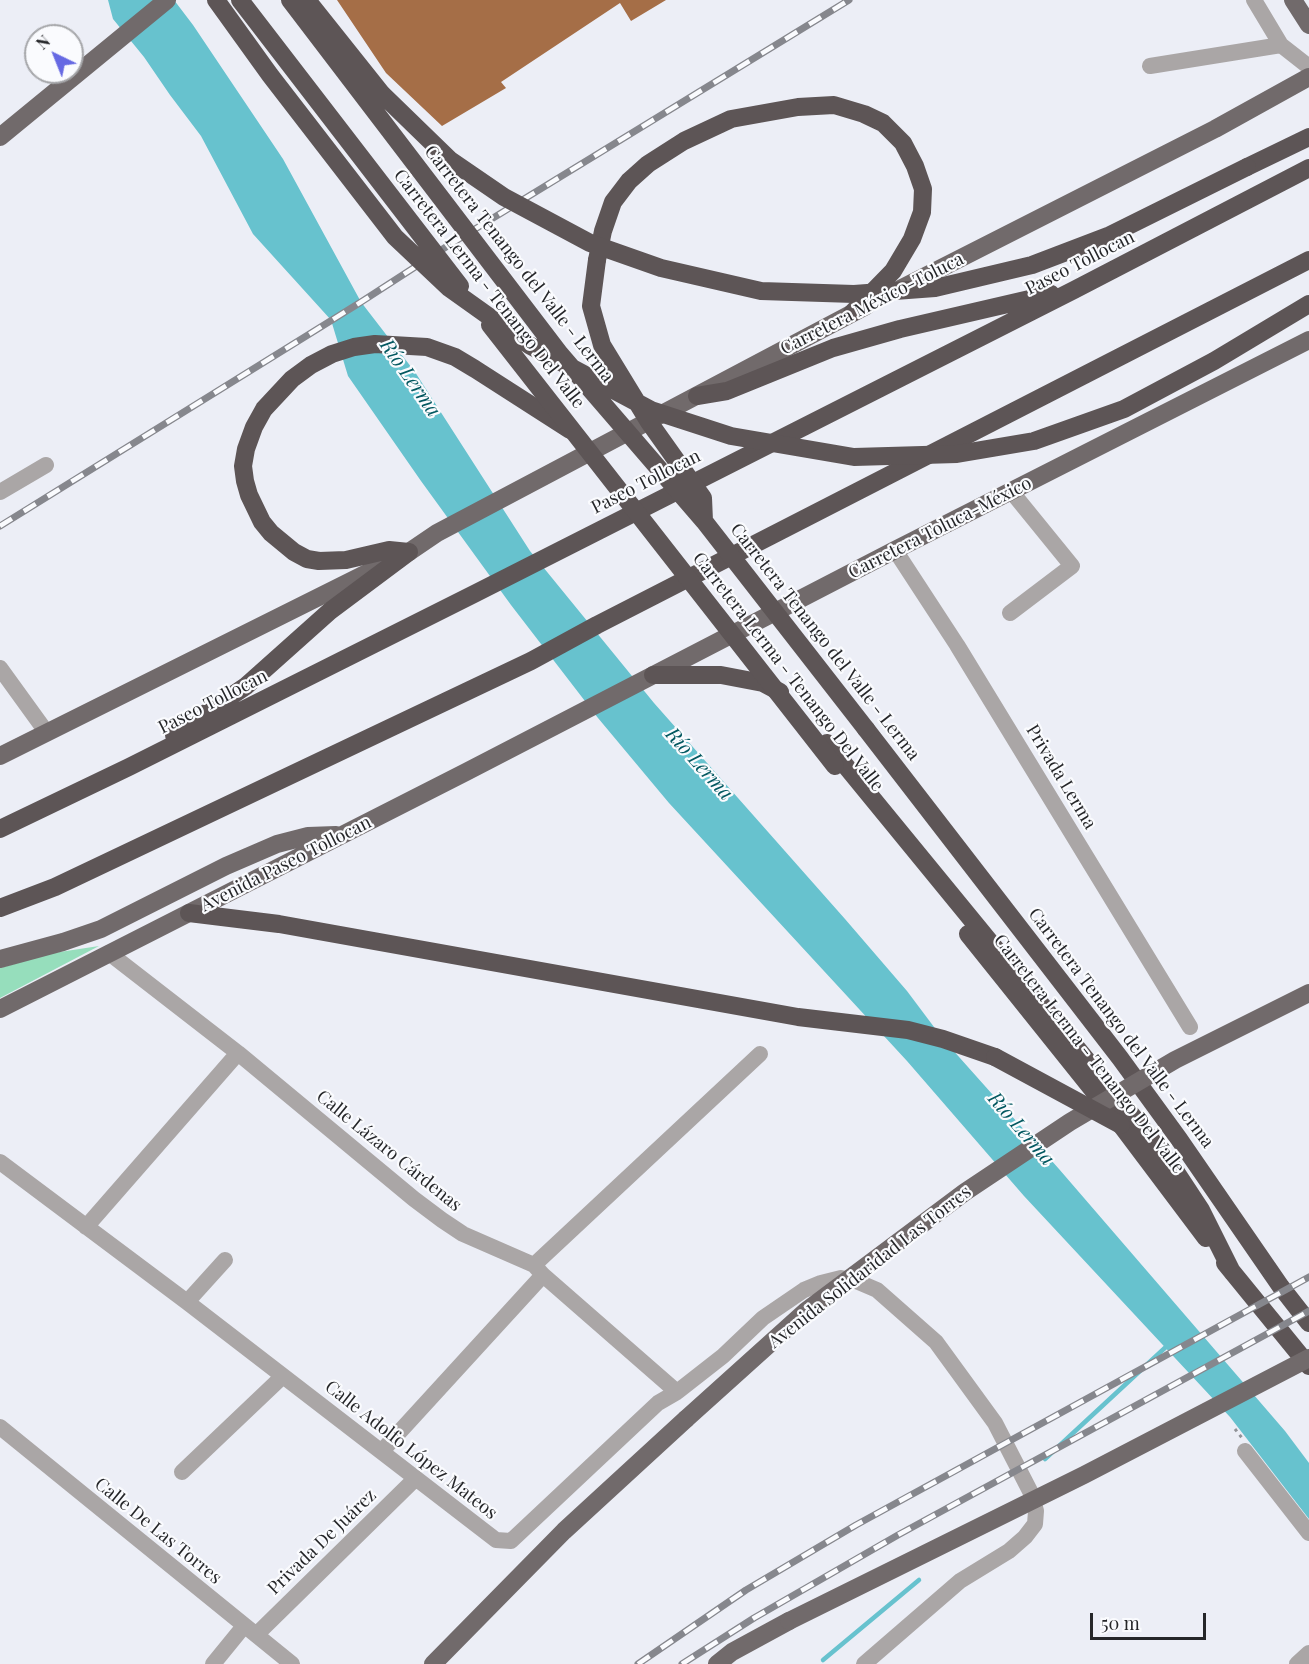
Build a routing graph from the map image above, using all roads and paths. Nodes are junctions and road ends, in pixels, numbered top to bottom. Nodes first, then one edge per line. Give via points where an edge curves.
1 (167, 0) edge
2 (216, 0) edge
3 (240, 0) edge
4 (290, 0) edge
5 (307, 0) edge
6 (1254, 0) edge
7 (1293, 0) edge
8 (1309, 25) edge
9 (1281, 45) junction
10 (1150, 66) dead end
11 (1309, 67) edge
12 (1309, 77) edge
13 (0, 137) edge
14 (1309, 137) edge
15 (1309, 168) edge
16 (1309, 260) edge
17 (1074, 290) junction
18 (1309, 304) edge
19 (852, 313) junction
20 (1309, 340) edge
21 (698, 396) junction
22 (649, 422) junction
23 (572, 431) junction
24 (46, 465) dead end
25 (1011, 491) junction
26 (0, 492) edge
27 (705, 521) junction
28 (895, 550) junction
29 (409, 552) junction
30 (1010, 613) dead end
31 (0, 668) edge
32 (649, 677) junction
33 (571, 717) joint
34 (47, 733) junction
35 (0, 756) edge
36 (129, 767) junction
37 (0, 829) edge
38 (344, 834) junction
39 (0, 908) edge
40 (189, 913) junction
41 (109, 953) junction
42 (0, 959) edge
43 (1309, 993) edge
44 (0, 1009) edge
45 (1190, 1027) dead end
46 (238, 1053) junction
47 (760, 1054) dead end
48 (1121, 1125) junction
49 (0, 1162) edge
50 (86, 1227) junction
51 (225, 1260) dead end
52 (538, 1270) junction
53 (1232, 1272) junction
54 (187, 1302) junction
55 (1309, 1323) edge
56 (1309, 1358) edge
57 (1309, 1366) edge
58 (283, 1376) junction
59 (677, 1392) junction
60 (0, 1427) edge
61 (1245, 1450) dead end
62 (382, 1451) junction
63 (182, 1472) dead end
64 (416, 1478) junction
65 (1309, 1533) edge
66 (250, 1630) junction
67 (1309, 1653) edge
68 (213, 1664) edge
69 (292, 1664) edge
70 (433, 1664) edge
71 (717, 1664) edge
72 (864, 1664) edge
73 (1297, 1664) edge

1 - 13 main road
2 - 18 highway, bridge via 395,237 449,288 529,345 651,410 731,436 854,457 957,454 1034,441 1124,409
3 - 23 highway, Carretera Lerma - Tenango Del Valle, bridge
4 - 27 highway, Carretera Tenango del Valle - Lerma, bridge via 560,354
5 - 14 highway, bridge via 382,94 450,160 504,197 600,246 661,268 761,291 854,294 935,288 1032,265 1107,236
6 - 9 street
7 - 8 main road
9 - 10 street
9 - 11 street
12 - 19 main road, Carretera México-Toluca via 1215,129
15 - 17 highway, Paseo Tollocan
16 - 39 highway via 531,661 55,887
17 - 21 highway via 833,348 727,391
17 - 36 highway, Paseo Tollocan
19 - 21 main road, Carretera México-Toluca
19 - 22 highway, bridge via 893,272 922,212 923,189 903,143 883,123 834,105 798,106 731,119 684,141 648,164 613,202 603,231 591,306 602,345
20 - 25 main road, Carretera Toluca-México
21 - 22 main road, Carretera México-Toluca, bridge
22 - 27 highway, bridge via 703,498
22 - 29 main road, Carretera México-Toluca, bridge via 437,533
23 - 29 highway via 455,357 427,347 354,346 311,365 292,379 264,409 246,449 243,466 254,509 271,533 307,559 331,562 389,550
23 - 48 highway, Carretera Lerma - Tenango Del Valle, bridge
24 - 26 street
25 - 28 main road, Carretera Toluca-México
25 - 30 street via 1072,566
27 - 55 highway, Carretera Tenango del Valle - Lerma, bridge via 1120,1058
28 - 32 main road, Carretera Toluca-México
28 - 45 street, Privada Lerma
29 - 34 main road
29 - 36 highway via 330,611 246,686
31 - 34 street
32 - 33 main road, Carretera Toluca-México
32 - 53 highway via 721,675 763,683 807,718 1160,1151 1202,1210
33 - 38 main road, Avenida Paseo Tollocan
34 - 35 main road
36 - 37 highway, Paseo Tollocan
38 - 40 main road, Avenida Paseo Tollocan
38 - 42 main road via 308,836 277,844 102,929
40 - 41 main road, Avenida Paseo Tollocan
40 - 48 highway, bridge via 279,924 798,1017 908,1030 995,1057
41 - 44 main road, Avenida Paseo Tollocan
41 - 46 street, Calle Lázaro Cárdenas
43 - 70 main road, Avenida Solidaridad Las Torres, bridge via 1166,1066 1070,1122 965,1192 806,1311 564,1531
46 - 50 street
46 - 52 street, Calle Lázaro Cárdenas via 442,1220 473,1240
47 - 52 street
48 - 53 highway, Carretera Lerma - Tenango Del Valle
49 - 50 street, Calle Adolfo López Mateos
50 - 54 street, Calle Adolfo López Mateos
51 - 54 street
52 - 59 street, Calle Lázaro Cárdenas
52 - 62 street
53 - 57 highway, Carretera Lerma - Tenango Del Valle
54 - 58 street, Calle Adolfo López Mateos
56 - 71 main road, bridge via 789,1621
58 - 62 street, Calle Adolfo López Mateos
58 - 63 street
59 - 64 street, Calle Adolfo López Mateos via 658,1403 511,1541 496,1540
59 - 72 street, Calle Adolfo López Mateos via 763,1318 804,1290 841,1278 877,1290 936,1342 995,1423 1031,1494 1035,1524 1009,1551 960,1581
60 - 66 street, Calle De Las Torres
61 - 65 street
62 - 64 street, Calle Adolfo López Mateos
64 - 66 street, Privada De Juárez
66 - 68 street, Privada De Juárez
66 - 69 street, Calle De Las Torres
67 - 73 street

